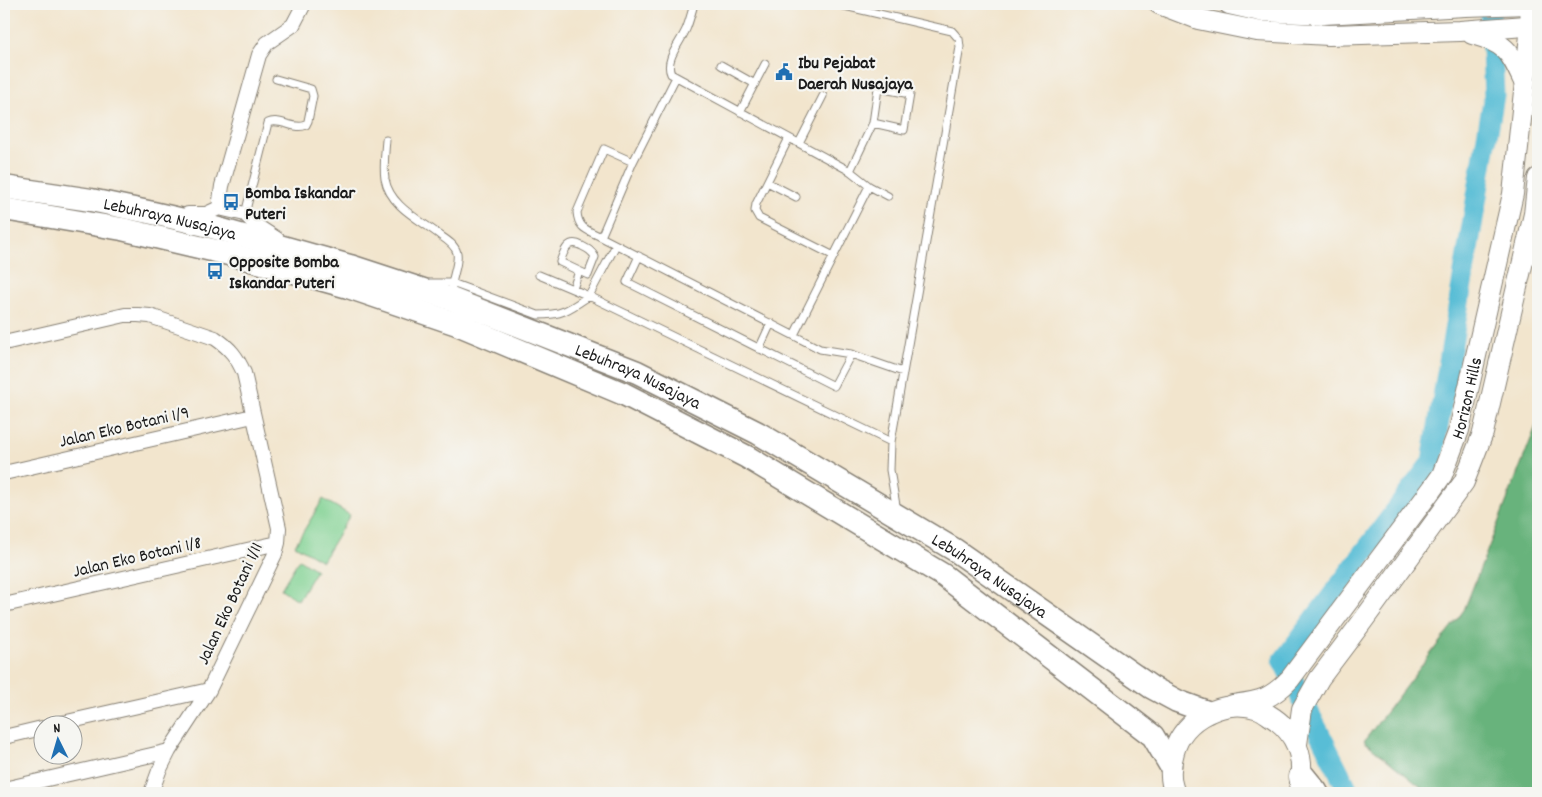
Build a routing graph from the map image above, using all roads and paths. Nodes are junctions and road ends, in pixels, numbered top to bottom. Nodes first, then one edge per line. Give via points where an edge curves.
1 (304, 4) edge
2 (694, 4) edge
3 (836, 4) edge
4 (1159, 4) edge
5 (1229, 4) edge
6 (1530, 4) edge
7 (1467, 5) edge
8 (1534, 25) edge
9 (1460, 31) junction
10 (765, 64) dead end
11 (721, 65) dead end
12 (676, 77) junction
13 (276, 78) dead end
14 (1524, 82) junction
15 (755, 84) junction
16 (823, 96) dead end
17 (740, 112) junction
18 (873, 123) junction
19 (789, 138) junction
20 (386, 140) dead end
21 (799, 143) junction
22 (633, 162) junction
23 (850, 171) junction
24 (1538, 178) edge
25 (767, 182) junction
26 (869, 186) junction
27 (4, 187) edge
28 (888, 196) dead end
29 (796, 198) dead end
30 (219, 208) junction
31 (4, 209) edge
32 (153, 213) junction
33 (245, 214) junction
34 (601, 237) junction
35 (616, 245) junction
36 (295, 250) junction
37 (639, 256) junction
38 (834, 256) junction
39 (578, 271) junction
40 (539, 275) dead end
41 (573, 290) junction
42 (451, 291) junction
43 (589, 296) junction
44 (771, 323) junction
45 (794, 334) junction
46 (4, 343) edge
47 (760, 349) junction
48 (851, 354) junction
49 (903, 372) junction
50 (253, 416) junction
51 (891, 442) junction
52 (4, 473) edge
53 (898, 516) junction
54 (278, 543) junction
55 (4, 605) edge
56 (208, 690) junction
57 (1233, 706) junction
58 (1207, 712) junction
59 (82, 719) edge
60 (32, 730) edge
61 (4, 737) edge
62 (1297, 744) junction
63 (169, 752) junction
64 (1170, 766) junction
65 (1305, 788) edge
66 (4, 789) edge
67 (151, 793) edge
68 (1175, 793) edge

1 - 30 street via 293,25 267,42 259,55 222,186
2 - 12 lane via 687,28 670,63 671,74
3 - 49 lane via 952,30 959,39
4 - 9 main road via 1198,18 1257,31 1329,36
5 - 7 main road via 1260,11 1324,14
6 - 7 main road
6 - 8 main road, Horizon Hills
8 - 9 main road
8 - 14 main road, Horizon Hills
9 - 14 main road via 1497,42 1509,52
10 - 15 lane
11 - 15 lane
12 - 17 lane
12 - 22 lane
13 - 33 lane via 311,89 313,96 308,121 299,127 275,121 268,124
14 - 57 main road, Horizon Hills via 1513,194 1459,430 1442,474 1290,680 1260,701
15 - 17 lane
16 - 21 lane
17 - 19 lane
18 - 18 lane via 904,130 910,94 878,88
18 - 23 lane
19 - 21 lane
19 - 25 lane
20 - 42 lane via 385,172 389,193 400,206 450,242 456,252
21 - 23 lane
22 - 34 lane
22 - 34 lane via 604,149 577,212 583,227
23 - 26 lane
24 - 62 main road, Horizon Hills via 1534,214 1483,433 1464,482 1319,678 1302,709
25 - 29 lane
25 - 38 lane via 756,204 755,211 760,218
26 - 28 lane
26 - 38 lane
27 - 32 main road, Lebuhraya Nusajaya
30 - 32 street via 199,214
30 - 33 street
31 - 64 main road, Lebuhraya Nusajaya via 131,231 348,287 457,324 624,394 747,457 943,575 1153,736
32 - 36 main road, Lebuhraya Nusajaya
33 - 36 street via 264,231
34 - 35 lane
35 - 37 lane
35 - 43 lane
36 - 42 main road, Lebuhraya Nusajaya via 402,282
37 - 44 lane
37 - 47 lane via 627,282
38 - 45 lane
39 - 39 lane via 588,275 595,257 577,243 569,244 560,262
39 - 41 lane
40 - 41 lane
41 - 43 lane
42 - 43 lane via 538,315 564,312
42 - 53 main road, Lebuhraya Nusajaya via 636,372 758,433
43 - 51 lane
44 - 45 lane
44 - 47 lane
45 - 48 lane via 820,349
46 - 50 street, Jalan Eko Botani 1/11 via 125,315 150,316 225,344 236,356 244,373
47 - 48 lane via 834,386
48 - 49 lane
49 - 51 lane
50 - 52 street, Jalan Eko Botani 1/9
50 - 54 street, Jalan Eko Botani 1/11 via 279,528
51 - 53 lane via 890,470
53 - 58 main road, Lebuhraya Nusajaya via 955,550 1151,687
54 - 55 street, Jalan Eko Botani 1/8
54 - 56 street, Jalan Eko Botani 1/11
56 - 59 street
56 - 63 street, Jalan Eko Botani 1/11
57 - 58 main road, Horizon Hills
57 - 62 main road via 1259,709 1281,723
58 - 64 main road via 1184,731 1176,744
60 - 61 street
62 - 65 main road
63 - 66 street
63 - 67 street, Jalan Eko Botani 1/11
64 - 68 main road

